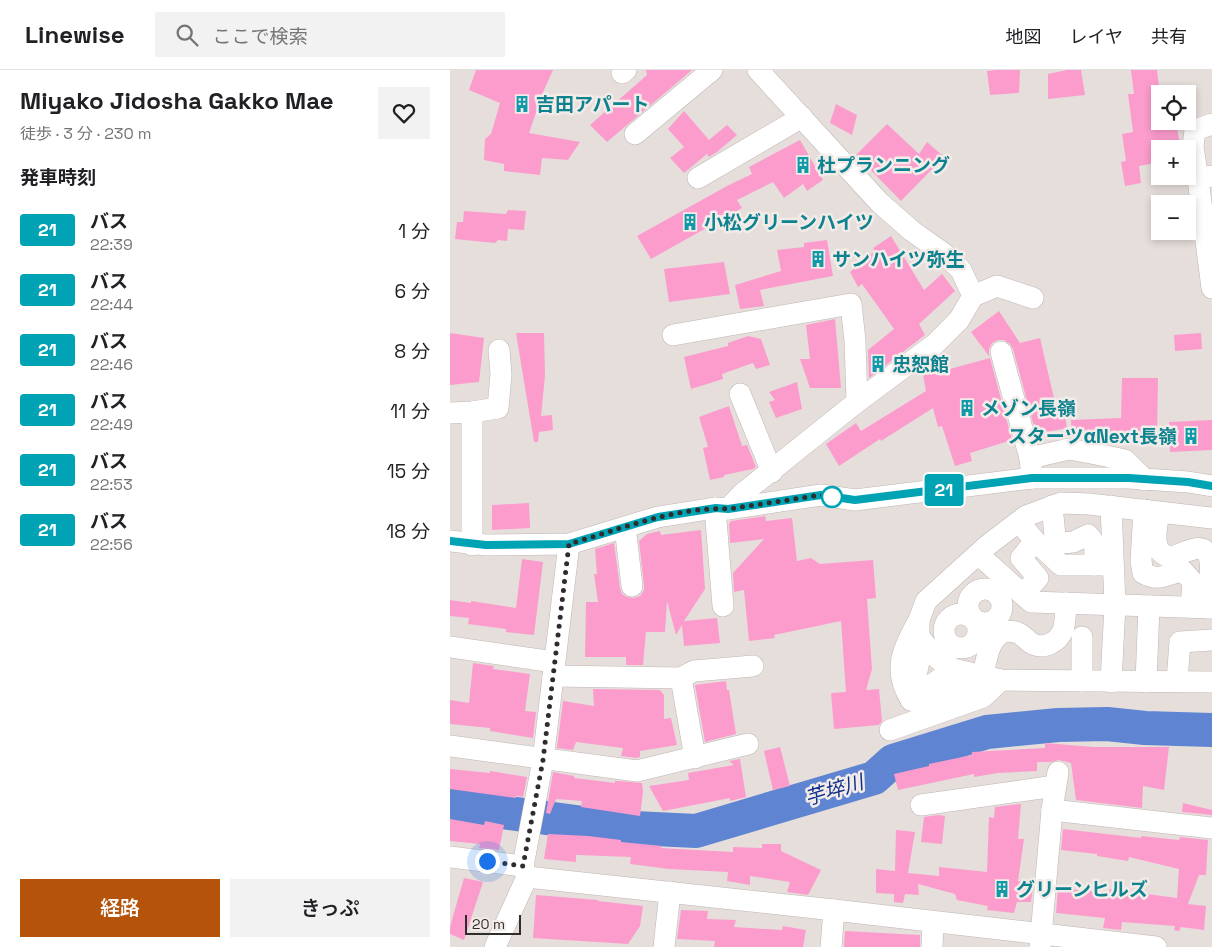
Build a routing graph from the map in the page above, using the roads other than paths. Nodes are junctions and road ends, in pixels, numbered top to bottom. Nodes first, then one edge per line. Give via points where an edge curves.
1 (712, 70) edge
2 (758, 70) edge
3 (802, 117) junction
4 (1212, 124) edge
5 (635, 134) dead end
6 (1205, 177) edge
7 (698, 178) dead end
8 (1212, 288) edge
9 (972, 296) junction
10 (1033, 298) dead end
11 (673, 335) dead end
12 (499, 350) dead end
13 (1001, 352) dead end
14 (740, 394) dead end
15 (857, 402) junction
16 (472, 412) junction
17 (450, 414) edge
18 (1031, 468) junction
19 (772, 472) junction
20 (1145, 480) junction
21 (1212, 486) edge
22 (1052, 506) junction
23 (1111, 506) junction
24 (722, 509) junction
25 (1151, 511) junction
26 (1212, 518) edge
27 (1019, 522) junction
28 (625, 527) junction
29 (450, 541) edge
30 (1035, 541) junction
31 (569, 544) junction
32 (472, 545) junction
33 (978, 554) junction
34 (1104, 565) junction
35 (632, 586) dead end
36 (1010, 590) junction
37 (1066, 603) junction
38 (1115, 605) junction
39 (723, 606) dead end
40 (1149, 606) junction
41 (1204, 608) edge
42 (919, 620) junction
43 (1082, 637) dead end
44 (1212, 640) edge
45 (450, 647) edge
46 (941, 653) junction
47 (752, 666) dead end
48 (553, 669) junction
49 (681, 678) junction
50 (992, 678) junction
51 (1082, 681) junction
52 (1177, 681) junction
53 (1111, 682) junction
54 (1146, 682) junction
55 (1212, 682) edge
56 (911, 700) junction
57 (890, 730) dead end
58 (748, 744) dead end
59 (450, 746) edge
60 (695, 758) junction
61 (543, 760) junction
62 (921, 806) dead end
63 (1052, 810) junction
64 (1212, 828) edge
65 (450, 857) edge
66 (525, 872) junction
67 (670, 892) junction
68 (834, 910) junction
69 (933, 922) junction
70 (1041, 941) edge
71 (495, 947) edge
72 (664, 947) edge
73 (831, 947) edge
74 (932, 947) edge
75 (1156, 947) edge

1 - 5 street
2 - 3 street
3 - 7 street
3 - 9 street via 880,203 961,270
4 - 6 street via 1195,130 1193,147
6 - 8 street
9 - 10 street via 997,286
9 - 15 street via 959,320 935,344
11 - 15 street via 851,304
12 - 16 street via 498,408
13 - 18 street
14 - 19 street
15 - 19 street
16 - 17 street
16 - 32 street
18 - 20 street
18 - 20 street via 1069,449 1125,460
18 - 24 street via 855,500 821,495
19 - 24 street
20 - 21 street
22 - 23 street via 1061,502
22 - 27 street
22 - 34 street via 1055,536 1061,543 1088,535 1094,540 1095,551
23 - 25 street
23 - 34 street
24 - 28 street via 658,517
24 - 39 street
25 - 26 street
25 - 41 street via 1161,553 1170,557 1194,549 1206,553 1210,560
25 - 41 street via 1140,561 1143,573 1160,578 1184,571 1193,582
27 - 30 street
27 - 33 street
28 - 31 street
28 - 35 street
29 - 32 street
30 - 34 street via 1061,565
30 - 36 street via 1022,558 1038,578
31 - 32 street
31 - 48 street
33 - 36 street
33 - 42 street via 926,601
34 - 38 street
36 - 37 street via 1031,602
36 - 46 street via 995,620 984,623 973,618 978,635 971,644
37 - 38 street
37 - 50 street via 1063,630 1056,641 1047,646 1032,644 1017,632 1008,631 991,642 987,654
38 - 40 street
38 - 53 street
40 - 41 street
40 - 54 street via 1155,636
42 - 46 street via 919,638
42 - 56 street via 902,655 902,683
43 - 51 street
44 - 52 street via 1180,642
45 - 48 street
46 - 50 street
46 - 56 street
46 - 56 street
47 - 49 street via 694,671
48 - 49 street
48 - 61 street
49 - 60 street
50 - 51 street
50 - 56 street via 942,697 927,701
50 - 57 street via 983,697
51 - 53 street
52 - 54 street
52 - 55 street
53 - 54 street
58 - 60 street
59 - 61 street
60 - 61 street via 637,771
61 - 66 street
62 - 63 street via 1056,779
63 - 64 street
63 - 70 street
65 - 66 street
66 - 67 street
66 - 71 street
67 - 68 street
67 - 72 street
68 - 69 street
68 - 73 street
69 - 70 street
69 - 74 street
70 - 75 street

